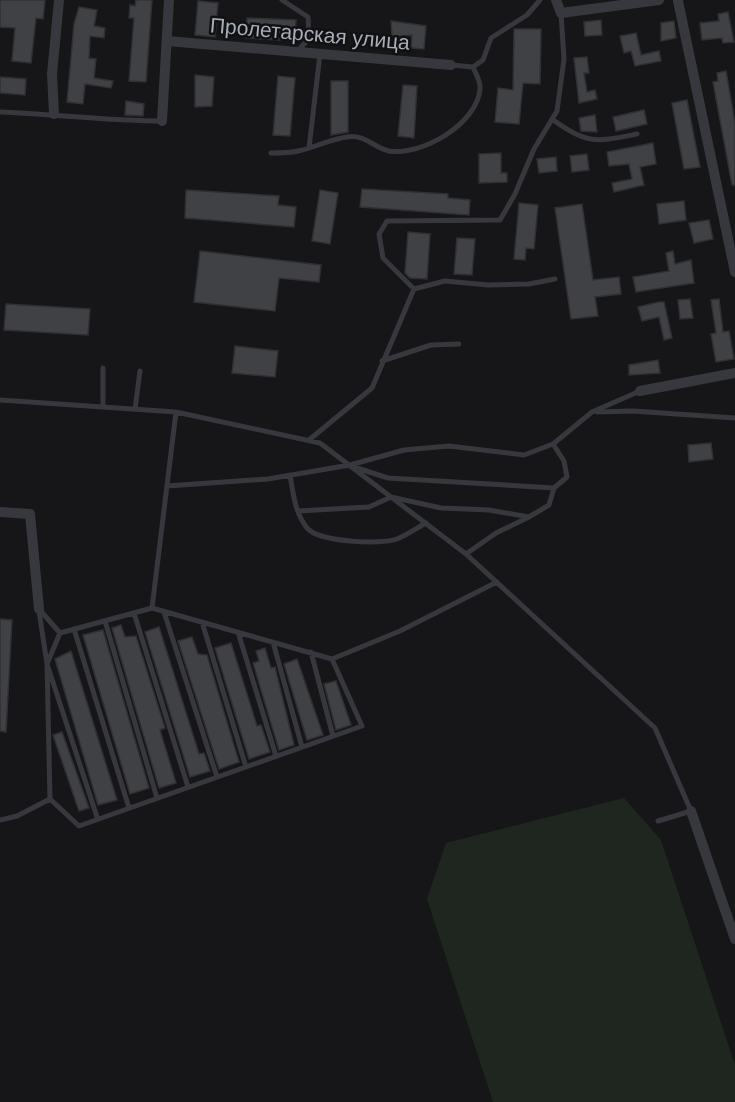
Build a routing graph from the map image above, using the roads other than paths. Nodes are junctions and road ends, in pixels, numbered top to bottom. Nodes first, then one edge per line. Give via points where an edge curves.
1 (59, 0) edge
2 (170, 0) edge
3 (282, 0) edge
4 (540, 0) edge
5 (556, 0) edge
6 (680, 0) edge
7 (658, 1) edge
8 (561, 13) junction
9 (167, 41) junction
10 (297, 52) junction
11 (320, 54) junction
12 (451, 65) joint
13 (473, 67) junction
14 (0, 112) edge
15 (54, 114) junction
16 (552, 119) junction
17 (162, 121) joint
18 (637, 134) dead end
19 (309, 148) junction
20 (271, 153) dead end
21 (735, 272) edge
22 (555, 279) dead end
23 (414, 289) junction
24 (459, 344) dead end
25 (382, 361) junction
26 (103, 368) dead end
27 (140, 371) dead end
28 (735, 373) edge
29 (640, 391) joint
30 (0, 400) edge
31 (103, 407) junction
32 (135, 409) junction
33 (176, 411) junction
34 (592, 412) junction
35 (735, 418) edge
36 (309, 440) junction
37 (553, 444) junction
38 (350, 465) junction
39 (290, 475) junction
40 (167, 486) junction
41 (555, 488) junction
42 (392, 497) junction
43 (298, 511) junction
44 (0, 512) edge
45 (529, 517) junction
46 (426, 523) junction
47 (466, 554) junction
48 (496, 582) junction
49 (152, 608) junction
50 (39, 609) junction
51 (164, 612) junction
52 (134, 613) junction
53 (105, 621) junction
54 (202, 622) junction
55 (74, 629) junction
56 (238, 632) junction
57 (60, 633) junction
58 (273, 642) junction
59 (310, 652) junction
60 (332, 659) junction
61 (47, 664) junction
62 (333, 736) junction
63 (302, 747) junction
64 (276, 756) junction
65 (246, 766) junction
66 (217, 777) junction
67 (188, 787) junction
68 (157, 798) junction
69 (50, 800) junction
70 (129, 808) junction
71 (692, 811) junction
72 (97, 818) junction
73 (0, 820) edge
74 (658, 821) dead end
75 (735, 939) edge

1 - 15 street via 52,74
2 - 9 street
3 - 10 lane via 308,17 309,38
4 - 13 lane via 527,15 491,38 483,60
5 - 8 street
6 - 7 street
6 - 21 street
7 - 8 street
8 - 16 lane via 564,60 558,111
9 - 10 street, Пролетарская улица
9 - 17 street
10 - 11 street, Пролетарская улица
11 - 12 street, Пролетарская улица
11 - 19 lane
12 - 13 lane
13 - 19 lane via 481,87 476,105 453,131 434,142 412,150 388,151 366,138 348,136
14 - 15 lane
15 - 17 lane
16 - 18 lane via 572,134 597,142
16 - 23 lane via 500,220 387,221 379,234 383,258
19 - 20 lane
22 - 23 lane via 488,285 445,281
23 - 25 lane
24 - 25 lane via 431,345
25 - 36 lane via 372,388
26 - 31 lane
27 - 32 lane
28 - 29 street
29 - 34 lane
30 - 31 lane
31 - 32 lane
32 - 33 lane
33 - 36 lane
33 - 40 lane
34 - 35 lane
34 - 37 lane
36 - 38 lane via 320,443
37 - 38 lane via 524,455 449,446 404,450
37 - 41 lane via 564,461 567,477
38 - 39 lane
38 - 41 lane via 388,478
38 - 42 lane
39 - 40 lane
39 - 43 lane
40 - 49 lane
41 - 45 lane via 549,505
42 - 43 lane via 369,507
42 - 45 lane via 441,508
42 - 46 lane
43 - 46 lane via 307,528 319,537 350,540 395,540
44 - 50 street via 30,514
45 - 47 lane
46 - 47 lane
47 - 48 lane
48 - 60 lane via 400,631
48 - 71 lane via 655,728
49 - 51 lane
49 - 52 lane
50 - 57 lane
50 - 61 lane
51 - 54 lane
51 - 66 lane
52 - 53 lane
52 - 67 lane
53 - 55 lane
53 - 68 lane
54 - 56 lane
54 - 65 lane
55 - 57 lane
55 - 70 lane
56 - 58 lane
56 - 64 lane
57 - 61 lane
58 - 59 lane
58 - 63 lane
59 - 60 lane
59 - 62 lane
60 - 62 lane via 362,726
61 - 69 lane
61 - 72 lane
62 - 63 lane
63 - 64 lane
64 - 65 lane
65 - 66 lane
66 - 67 lane
67 - 68 lane
68 - 70 lane
69 - 72 lane via 79,825
69 - 73 lane
70 - 72 lane
71 - 74 lane
71 - 75 street

